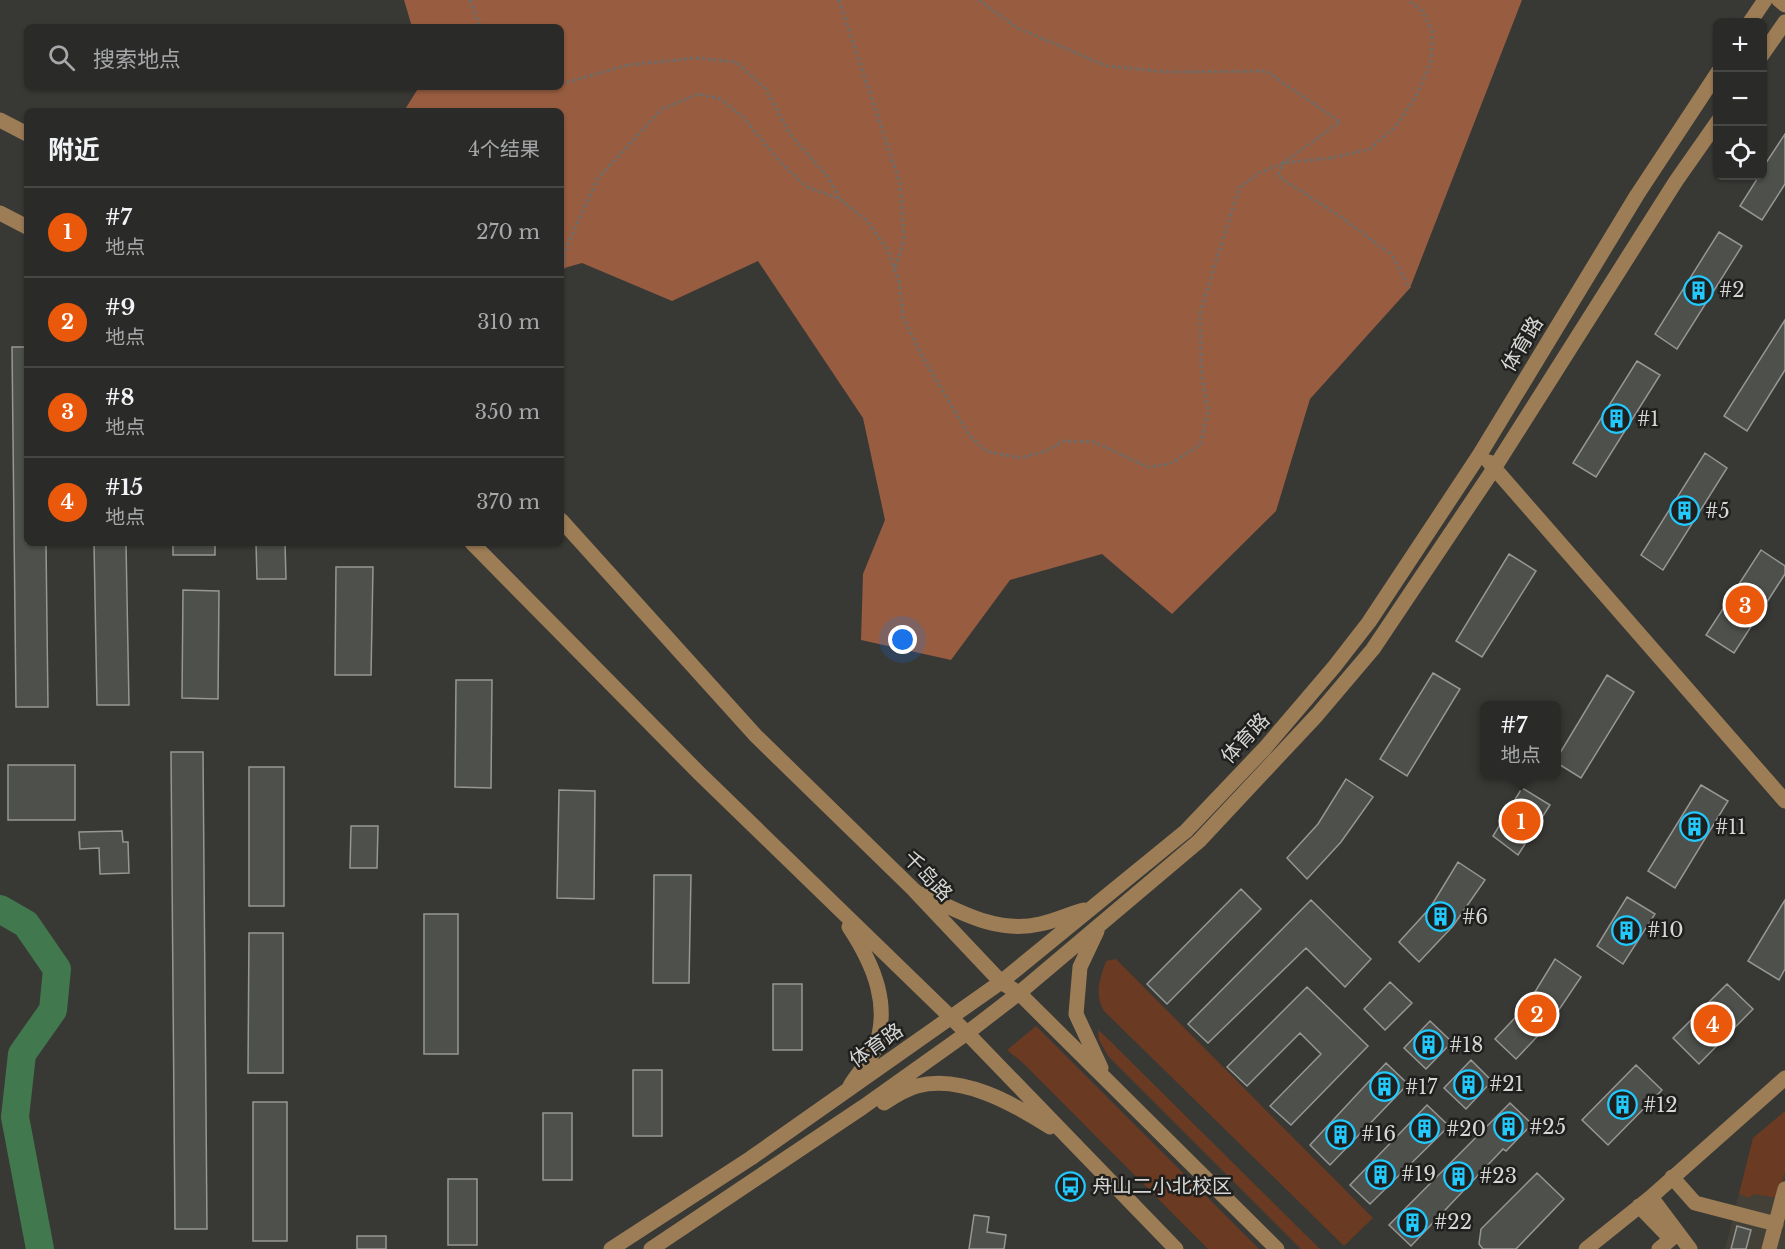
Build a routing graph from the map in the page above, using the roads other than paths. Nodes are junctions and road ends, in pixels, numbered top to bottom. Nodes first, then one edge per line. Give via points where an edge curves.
1 (1778, 1) edge
2 (1755, 18) edge
3 (1785, 22) edge
4 (1767, 48) edge
5 (1713, 80) edge
6 (0, 120) edge
7 (1715, 126) edge
8 (24, 132) edge
9 (0, 213) edge
10 (24, 225) edge
11 (1480, 454) junction
12 (1496, 467) junction
13 (564, 523) edge
14 (475, 546) edge
15 (1785, 801) edge
16 (914, 890) junction
17 (837, 907) junction
18 (1093, 907) junction
19 (1098, 927) junction
20 (1001, 982) junction
21 (1020, 993) junction
22 (951, 1019) junction
23 (967, 1032) junction
24 (1785, 1078) edge
25 (1108, 1081) junction
26 (847, 1091) junction
27 (815, 1139) junction
28 (1070, 1140) junction
29 (1672, 1177) junction
30 (1785, 1189) edge
31 (1645, 1202) junction
32 (1776, 1224) junction
33 (611, 1249) edge
34 (651, 1249) edge
35 (1176, 1249) edge
36 (1277, 1249) edge
37 (1586, 1249) edge
38 (1659, 1249) edge
39 (1690, 1249) edge
40 (1769, 1249) edge

1 - 2 street
3 - 4 street
5 - 11 street, 体育路 via 1637,195
6 - 8 street
7 - 12 street, 体育路
9 - 10 street
11 - 12 street
11 - 18 street, 体育路 via 1368,622 1301,707 1186,831
12 - 15 street
12 - 19 street, 体育路 via 1373,649 1317,715 1198,841
13 - 16 street, 千岛路 via 756,735
14 - 17 street
16 - 18 street via 957,912 1012,927 1040,924
16 - 20 street, 千岛路
17 - 22 street
17 - 26 street via 874,972 881,999 881,1026 873,1052
18 - 20 street, 体育路
19 - 21 street, 体育路
19 - 25 street via 1080,967 1076,1014
20 - 21 street, 千岛路
20 - 22 street, 体育路
21 - 23 street, 体育路
21 - 25 street, 千岛路
22 - 23 street
22 - 26 street, 体育路
23 - 27 street, 体育路
23 - 28 street
24 - 29 street
25 - 36 street, 千岛路
26 - 33 street, 体育路
27 - 28 street via 835,1133 915,1086 935,1084 957,1086 1021,1108
27 - 34 street, 体育路
28 - 35 street
29 - 31 street
29 - 32 street via 1695,1203
30 - 32 street
31 - 37 street
31 - 38 street via 1671,1239
31 - 39 street
32 - 40 street

